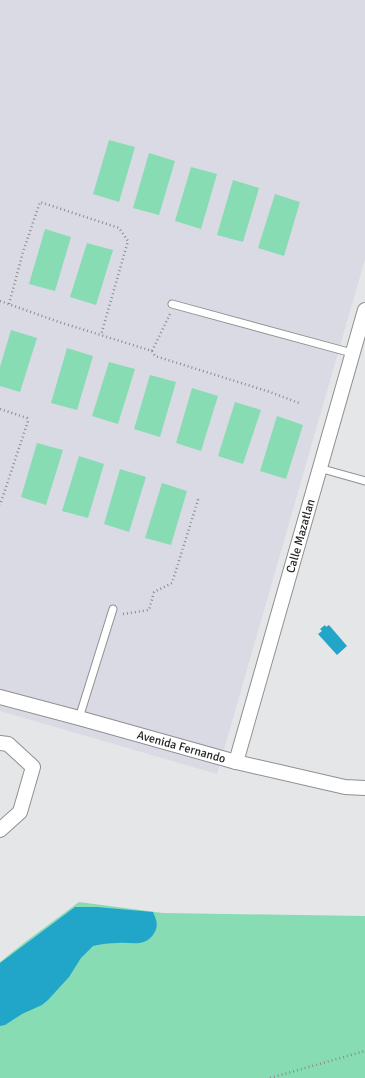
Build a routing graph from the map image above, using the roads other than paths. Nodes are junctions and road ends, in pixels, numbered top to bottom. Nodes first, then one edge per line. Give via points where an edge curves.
1 (173, 304) road end
2 (365, 310) edge
3 (352, 353) junction
4 (319, 468) junction
5 (365, 481) edge
6 (112, 612) road end
7 (0, 697) edge
8 (79, 718) junction
9 (0, 743) edge
10 (236, 762) junction
11 (365, 788) edge
12 (0, 830) edge

1 - 3 lane
2 - 3 street, Calle Mazatlan
3 - 4 street, Calle Mazatlan
4 - 5 lane
4 - 10 street, Calle Mazatlan
6 - 8 lane
7 - 8 street, Avenida Fernando
8 - 10 street, Avenida Fernando
9 - 12 street via 8,744 33,767 20,812
10 - 11 street, Avenida Fernando via 345,787

